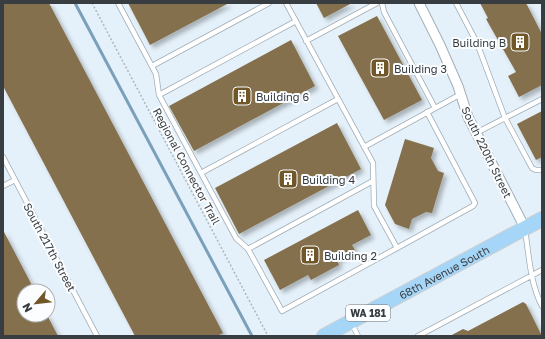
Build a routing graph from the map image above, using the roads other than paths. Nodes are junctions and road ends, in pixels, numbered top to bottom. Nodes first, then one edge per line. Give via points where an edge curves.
1 (118, 3) edge
2 (269, 3) edge
3 (286, 3) edge
4 (377, 3) edge
5 (382, 3) edge
6 (456, 3) edge
7 (420, 4) edge
8 (296, 21) junction
9 (306, 41) junction
10 (152, 66) junction
11 (461, 94) junction
12 (159, 95) junction
13 (338, 99) junction
14 (542, 99) edge
15 (435, 108) junction
16 (427, 112) junction
17 (505, 118) junction
18 (476, 133) junction
19 (364, 147) junction
20 (3, 157) edge
21 (542, 170) edge
22 (201, 173) junction
23 (15, 180) junction
24 (373, 181) junction
25 (3, 186) edge
26 (542, 219) edge
27 (525, 228) junction
28 (397, 248) junction
29 (248, 249) junction
30 (542, 270) edge
31 (532, 275) junction
32 (542, 306) edge
33 (351, 322) junction
34 (97, 336) edge
35 (324, 336) edge
36 (358, 336) edge
37 (418, 336) edge

1 - 10 lane
2 - 10 lane
3 - 8 lane
4 - 9 lane
5 - 15 lane via 384,12
6 - 17 lane via 477,43
7 - 11 street, South 220th Street
8 - 9 lane
8 - 12 lane
9 - 13 lane
10 - 12 lane via 158,80 156,88
11 - 15 lane
11 - 18 street, South 220th Street
12 - 22 lane
13 - 19 lane
13 - 22 lane
14 - 17 lane
15 - 16 lane
16 - 19 lane
16 - 28 lane via 475,203
17 - 18 lane
17 - 21 lane via 532,168
18 - 27 street, South 220th Street
19 - 24 lane via 373,163
20 - 23 lane, South 217th Street
22 - 29 lane via 236,238
23 - 25 lane
23 - 34 lane, South 217th Street
24 - 28 lane via 374,206
24 - 29 lane
26 - 27 main road, 68th Avenue South / WA 181
27 - 31 lane, South 220th Street
27 - 33 main road, 68th Avenue South / WA 181
28 - 29 lane via 282,311
30 - 31 lane
31 - 32 lane, South 220th Street
31 - 37 lane
33 - 35 main road, 68th Avenue South / WA 181
33 - 36 lane

